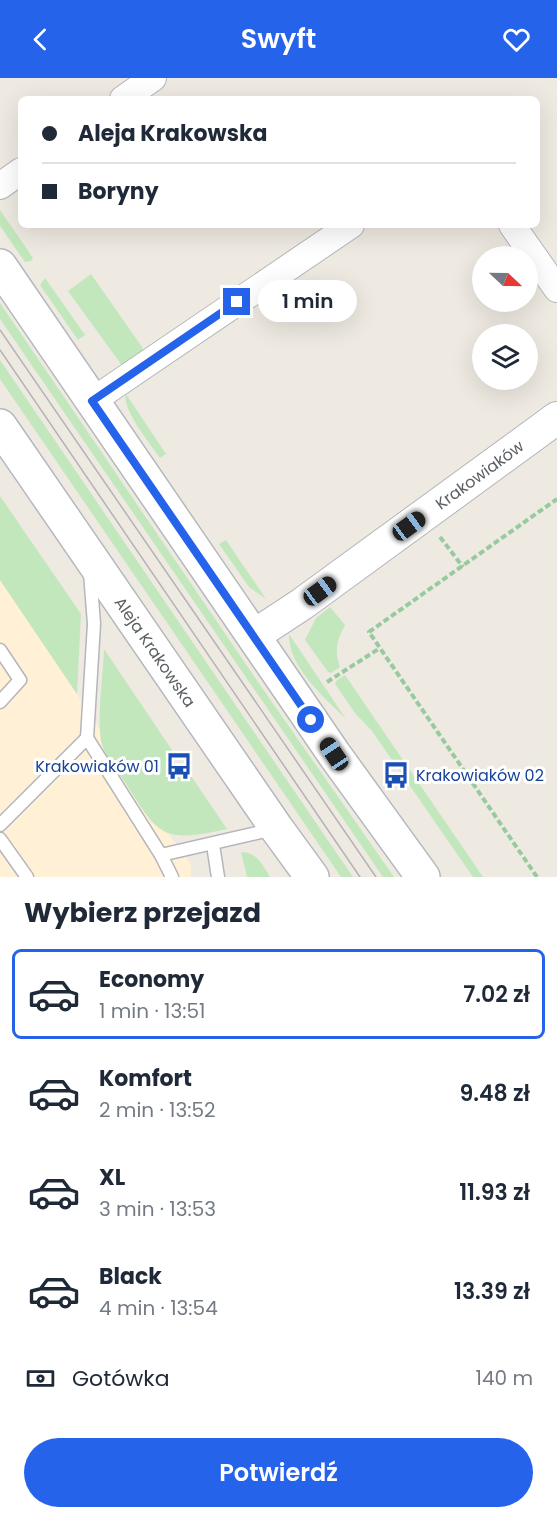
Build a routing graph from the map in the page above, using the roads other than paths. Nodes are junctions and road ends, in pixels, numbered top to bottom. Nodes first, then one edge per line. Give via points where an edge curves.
1 (153, 78) edge
2 (127, 96) edge
3 (18, 173) edge
4 (0, 186) edge
5 (347, 228) edge
6 (514, 228) edge
7 (0, 266) edge
8 (557, 289) edge
9 (92, 401) junction
10 (557, 418) edge
11 (0, 426) edge
12 (88, 554) junction
13 (255, 635) junction
14 (0, 650) edge
15 (0, 702) edge
16 (87, 738) junction
17 (0, 825) edge
18 (277, 829) junction
19 (0, 839) edge
20 (213, 844) junction
21 (161, 855) junction
22 (27, 877) edge
23 (172, 877) edge
24 (218, 877) edge
25 (312, 877) edge
26 (423, 877) edge

1 - 2 street
3 - 4 street
5 - 9 street
6 - 8 street
7 - 9 main road
9 - 13 main road
10 - 13 street, Krakowiaków
11 - 12 main road, Aleja Krakowska
12 - 16 lane via 94,624
12 - 18 main road, Aleja Krakowska
13 - 26 main road
14 - 15 lane via 20,680
16 - 17 lane
16 - 21 lane
18 - 20 lane
18 - 25 main road, Aleja Krakowska
19 - 22 lane
20 - 21 lane
20 - 24 lane
21 - 23 lane

